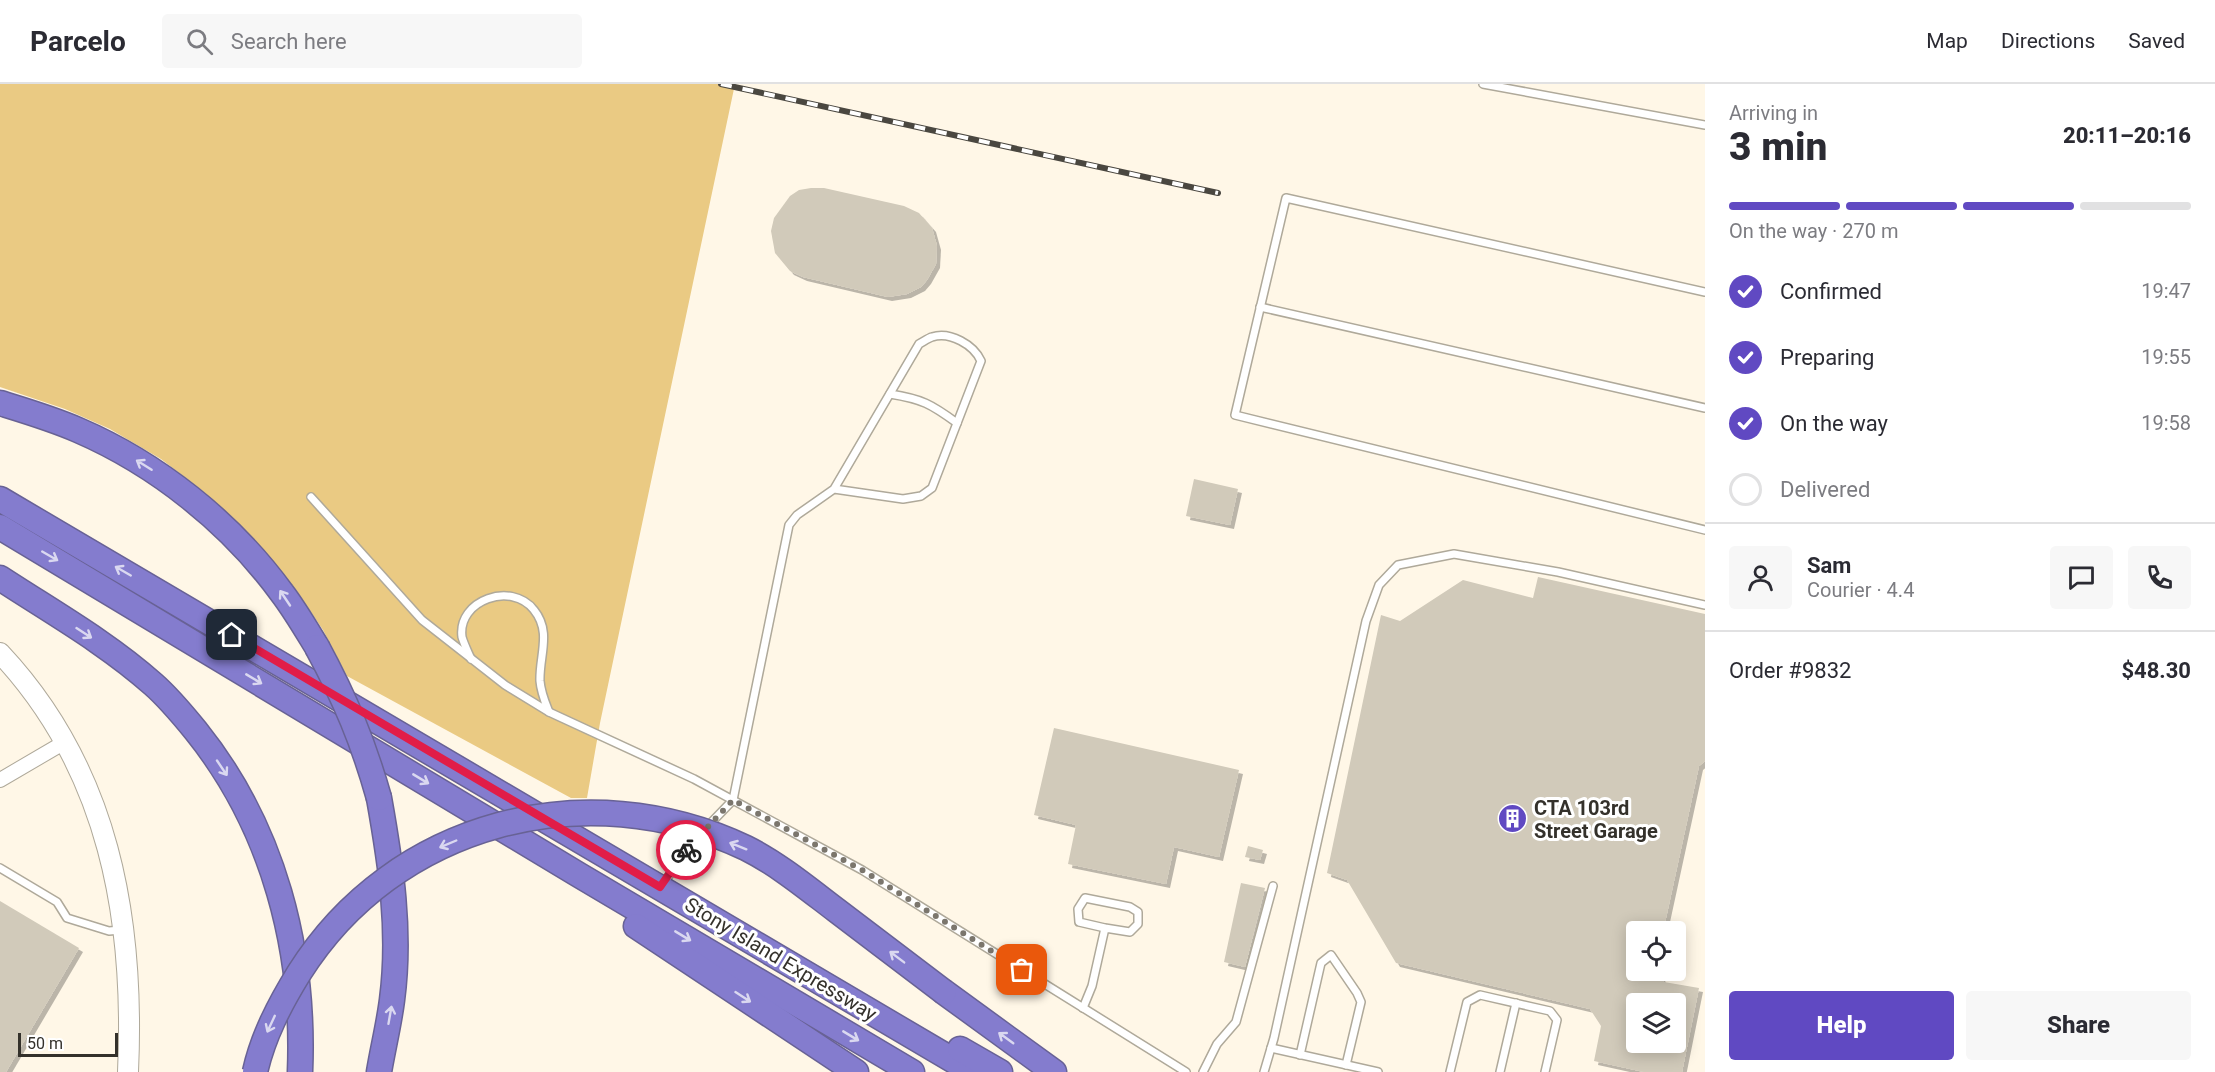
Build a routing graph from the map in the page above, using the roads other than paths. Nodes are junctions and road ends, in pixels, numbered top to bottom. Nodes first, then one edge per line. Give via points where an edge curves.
1 (1483, 84) edge
2 (1705, 125) edge
3 (1705, 292) edge
4 (1260, 307) junction
5 (890, 394) junction
6 (0, 403) edge
7 (1705, 408) edge
8 (957, 423) junction
9 (834, 489) junction
10 (311, 496) dead end
11 (0, 499) edge
12 (0, 527) edge
13 (1705, 530) edge
14 (0, 578) edge
15 (1705, 605) edge
16 (167, 612) junction
17 (0, 653) edge
18 (471, 659) junction
19 (549, 712) junction
20 (65, 742) junction
21 (0, 780) edge
22 (733, 800) junction
23 (0, 868) edge
24 (579, 874) junction
25 (1274, 886) dead end
26 (660, 887) junction
27 (1105, 928) junction
28 (124, 930) junction
29 (820, 982) junction
30 (1516, 1003) junction
31 (1083, 1008) junction
32 (1271, 1048) junction
33 (1300, 1055) junction
34 (1346, 1065) junction
35 (128, 1072) edge
36 (255, 1072) edge
37 (300, 1072) edge
38 (379, 1072) edge
39 (856, 1072) edge
40 (912, 1072) edge
41 (973, 1072) edge
42 (1000, 1072) edge
43 (1054, 1072) edge
44 (1186, 1072) edge
45 (1203, 1072) edge
46 (1264, 1072) edge
47 (1378, 1072) edge
48 (1450, 1072) edge
49 (1500, 1072) edge
50 (1545, 1072) edge

1 - 2 lane
3 - 4 lane via 1286,198
4 - 7 lane
4 - 13 lane via 1235,415
5 - 8 lane via 918,399
5 - 8 lane via 919,344 933,336 949,336 971,348 981,361
5 - 9 lane
38 -> 6 highway, bridge via 393,998 395,957 389,852 379,798 358,732 317,647 282,593 253,558 180,489 77,429
8 - 9 lane via 932,488 921,496 903,499
9 - 22 lane via 789,525
10 - 18 lane via 422,620
16 -> 11 highway, Stony Island Expressway
12 -> 16 highway, Stony Island Expressway
14 -> 37 highway via 119,656 154,685 181,713 227,774 263,842 288,924 300,1007
15 - 32 lane via 1455,554 1398,565 1379,585 1366,621
16 -> 24 highway, Stony Island Expressway
16 - 26 highway, Stony Island Expressway
17 - 20 street via 39,698
18 - 19 lane via 505,686
18 - 19 lane via 462,637 472,610 486,598 520,598 534,609 542,623 545,640 540,679
19 - 22 lane
20 - 21 street
20 - 28 street via 98,814 116,877
22 - 26 lane via 690,845
22 - 31 lane via 862,870
23 - 28 lane via 57,902 67,918 109,930
24 -> 39 highway via 617,914
24 -> 40 highway, Stony Island Expressway
25 - 45 lane via 1236,1023 1217,1044
26 - 29 highway, Stony Island Expressway
27 - 27 lane via 1079,922 1078,909 1085,898 1138,912 1138,924 1130,932
27 - 31 lane
28 - 35 street via 130,1030
29 - 41 highway, Stony Island Expressway
29 - 42 highway via 882,1003
30 - 48 lane via 1480,994 1467,1002
30 - 49 lane
30 - 50 lane via 1550,1011 1557,1020
31 - 44 lane
32 - 33 lane
32 - 46 lane
33 - 34 lane
33 - 34 lane via 1321,963 1331,956 1361,1002
34 - 47 lane
43 -> 36 highway, bridge via 775,865 690,826 649,816 603,813 520,819 435,849 399,870 331,928 285,996 268,1030

